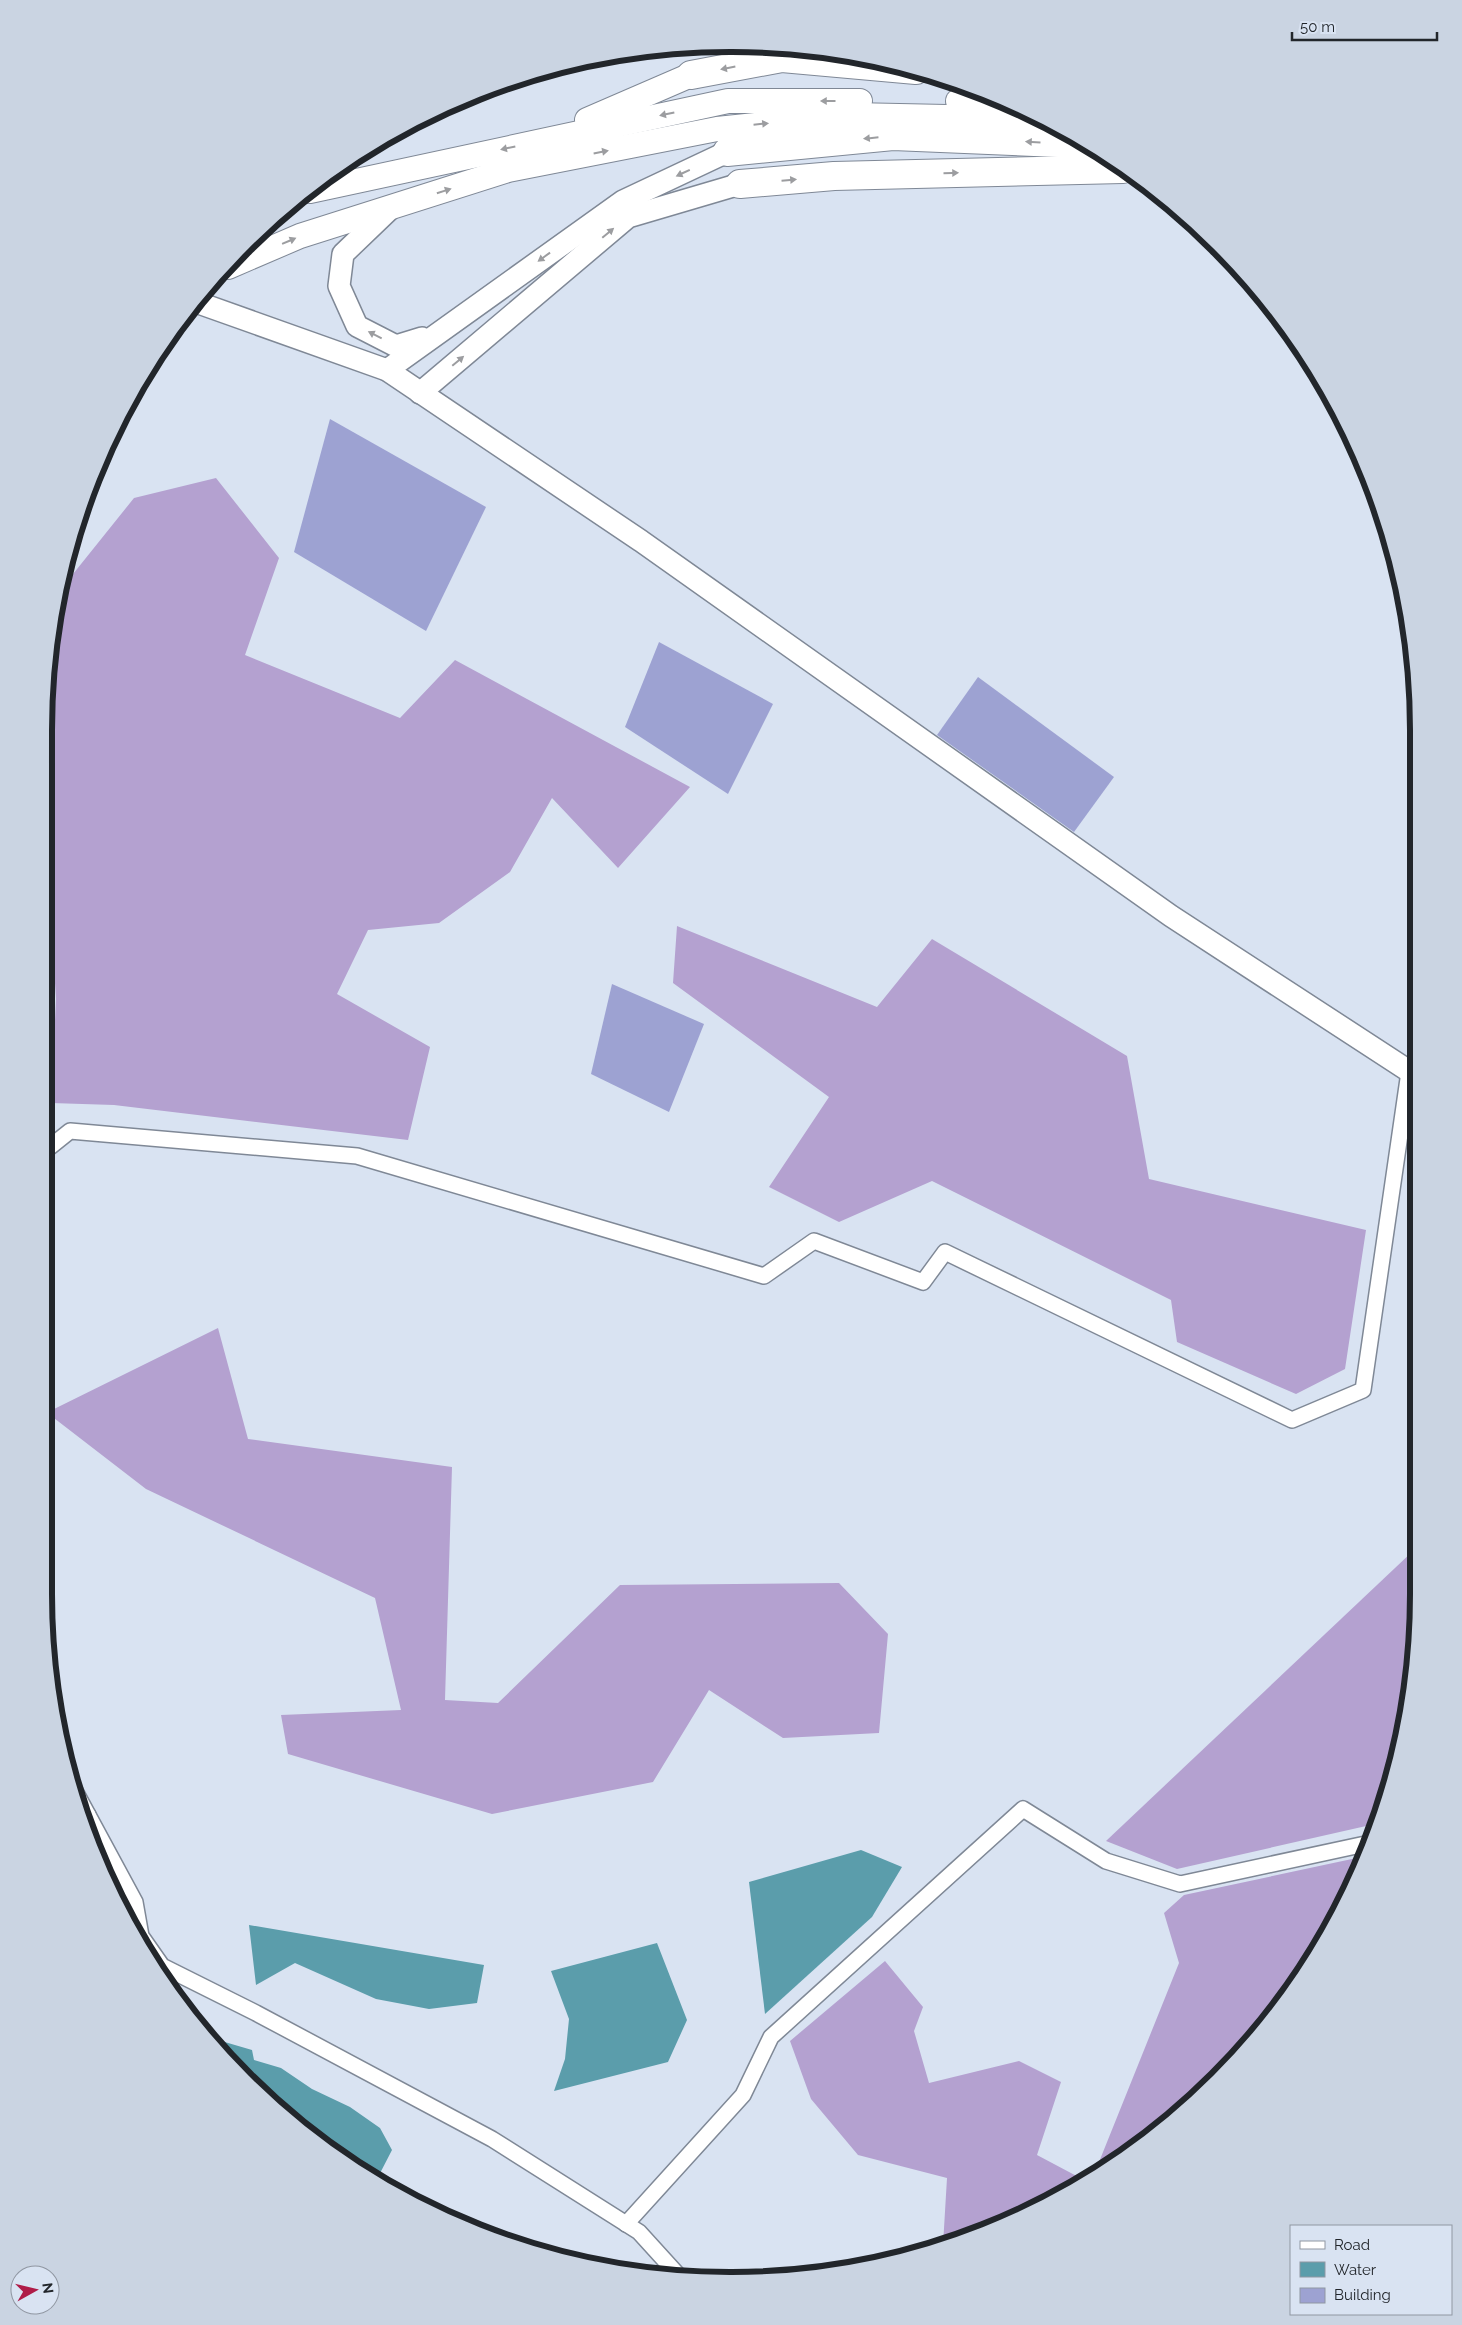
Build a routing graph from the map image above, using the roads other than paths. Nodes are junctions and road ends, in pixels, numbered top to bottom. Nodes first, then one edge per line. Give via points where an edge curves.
1 (855, 65) edge
2 (691, 75) joint
3 (982, 101) edge
4 (1023, 119) edge
5 (540, 140) junction
6 (1071, 144) edge
7 (727, 152) joint
8 (1111, 169) edge
9 (740, 184) joint
10 (326, 188) edge
11 (392, 207) junction
12 (242, 261) edge
13 (204, 305) edge
14 (437, 334) junction
15 (387, 370) junction
16 (420, 392) junction
17 (1410, 1073) edge
18 (1410, 1087) edge
19 (52, 1145) edge
20 (99, 1841) edge
21 (1362, 1844) edge
22 (139, 1926) edge
23 (165, 1967) edge
24 (626, 2224) junction
25 (673, 2270) edge

1 -> 2 highway via 782,58
2 - 5 main road
3 -> 5 main road via 728,100
11 -> 4 main road via 508,170 717,129 852,115
5 -> 10 main road
6 -> 7 highway via 893,136
7 -> 14 main road via 623,201
9 -> 8 highway via 834,176
16 -> 9 main road via 628,217
12 -> 11 main road via 300,236
14 -> 11 main road via 396,346 357,326 338,286 343,254
13 - 15 main road
14 - 15 main road
15 - 16 main road
16 - 17 main road via 649,547 1171,916
18 - 19 street via 1363,1390 1292,1420 945,1252 922,1282 814,1241 764,1276 357,1156 70,1131
20 - 22 street via 135,1902
21 - 24 street via 1180,1884 1106,1861 1023,1809 771,2037 743,2095
23 - 24 street via 492,2139
24 - 25 street via 639,2232

